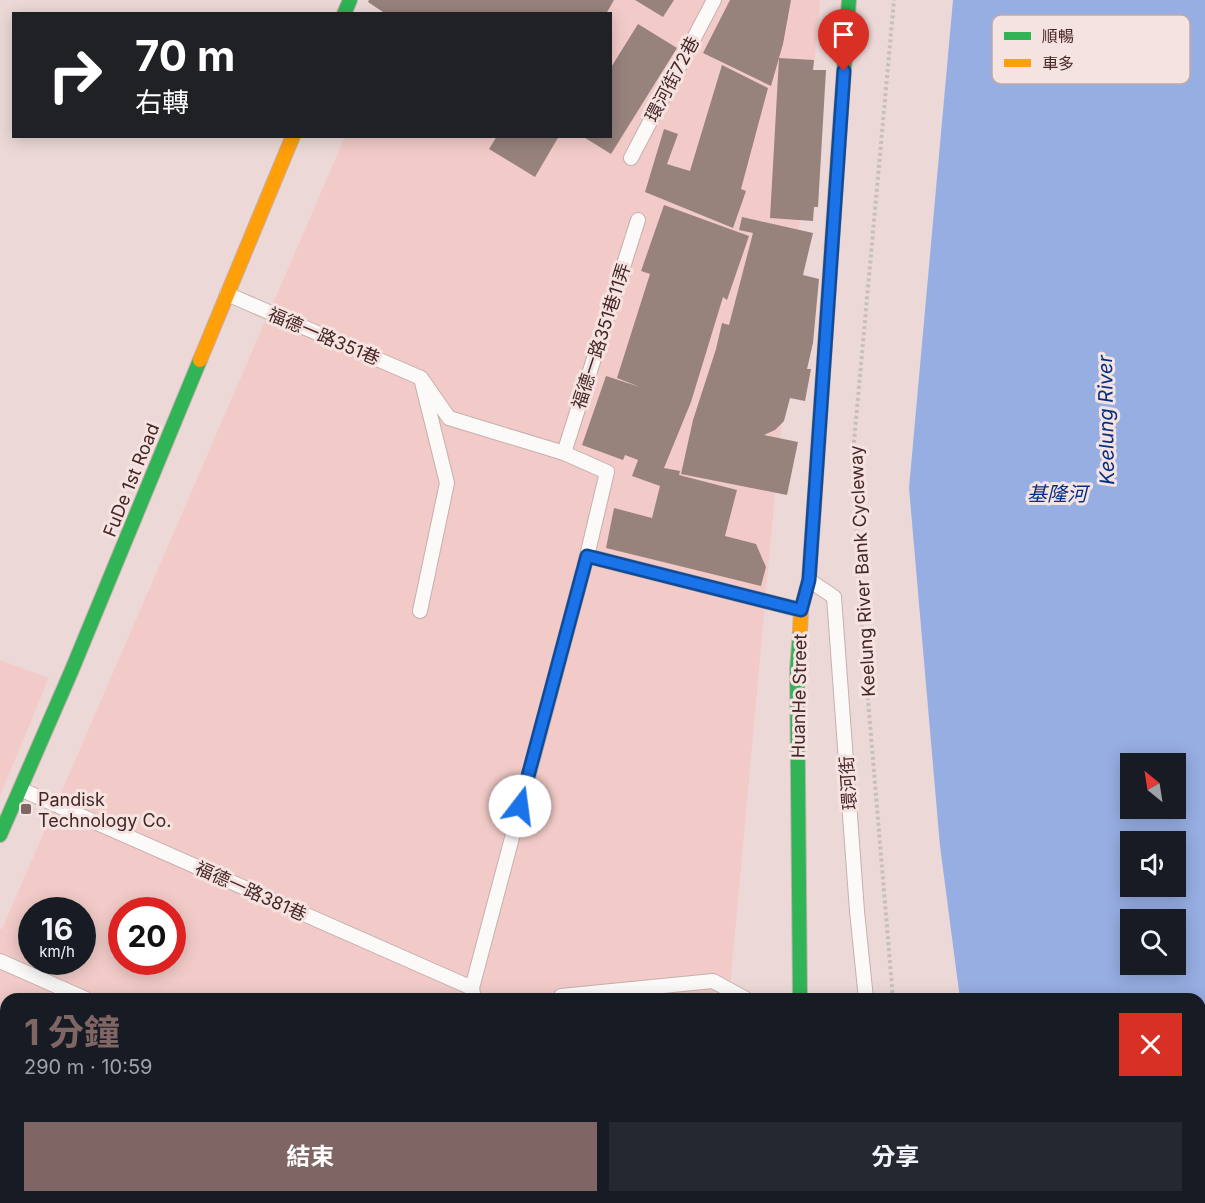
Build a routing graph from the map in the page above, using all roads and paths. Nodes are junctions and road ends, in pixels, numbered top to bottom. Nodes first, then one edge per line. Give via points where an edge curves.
1 (714, 0) edge
2 (849, 0) edge
3 (894, 0) edge
4 (292, 138) edge
5 (631, 158) dead end
6 (638, 220) dead end
7 (227, 294) junction
8 (421, 378) junction
9 (564, 453) junction
10 (587, 556) junction
11 (809, 580) junction
12 (801, 610) junction
13 (420, 611) dead end
14 (20, 789) junction
15 (0, 836) edge
16 (0, 961) edge
17 (72, 993) edge
18 (473, 993) edge
19 (591, 993) edge
20 (735, 993) edge
21 (800, 993) edge
22 (865, 993) edge
23 (892, 993) edge

1 - 5 lane, 環河街72巷
2 - 11 street, HuanHe Street
3 - 23 path, Keelung River Bank Cycleway via 852,464
4 - 7 street, FuDe 1st Road
6 - 9 lane, 福德一路351巷11弄
7 - 8 lane, 福德一路351巷
7 - 14 street, FuDe 1st Road
8 - 9 lane via 449,418
8 - 13 lane via 447,483
9 - 10 lane via 607,472
10 - 12 lane
10 - 18 lane
11 - 12 street, HuanHe Street
11 - 22 lane, 環河街 via 834,597
12 - 21 street, HuanHe Street via 797,670
14 - 15 street, FuDe 1st Road
14 - 18 lane, 福德一路381巷
16 - 17 lane
19 - 20 lane via 713,981

